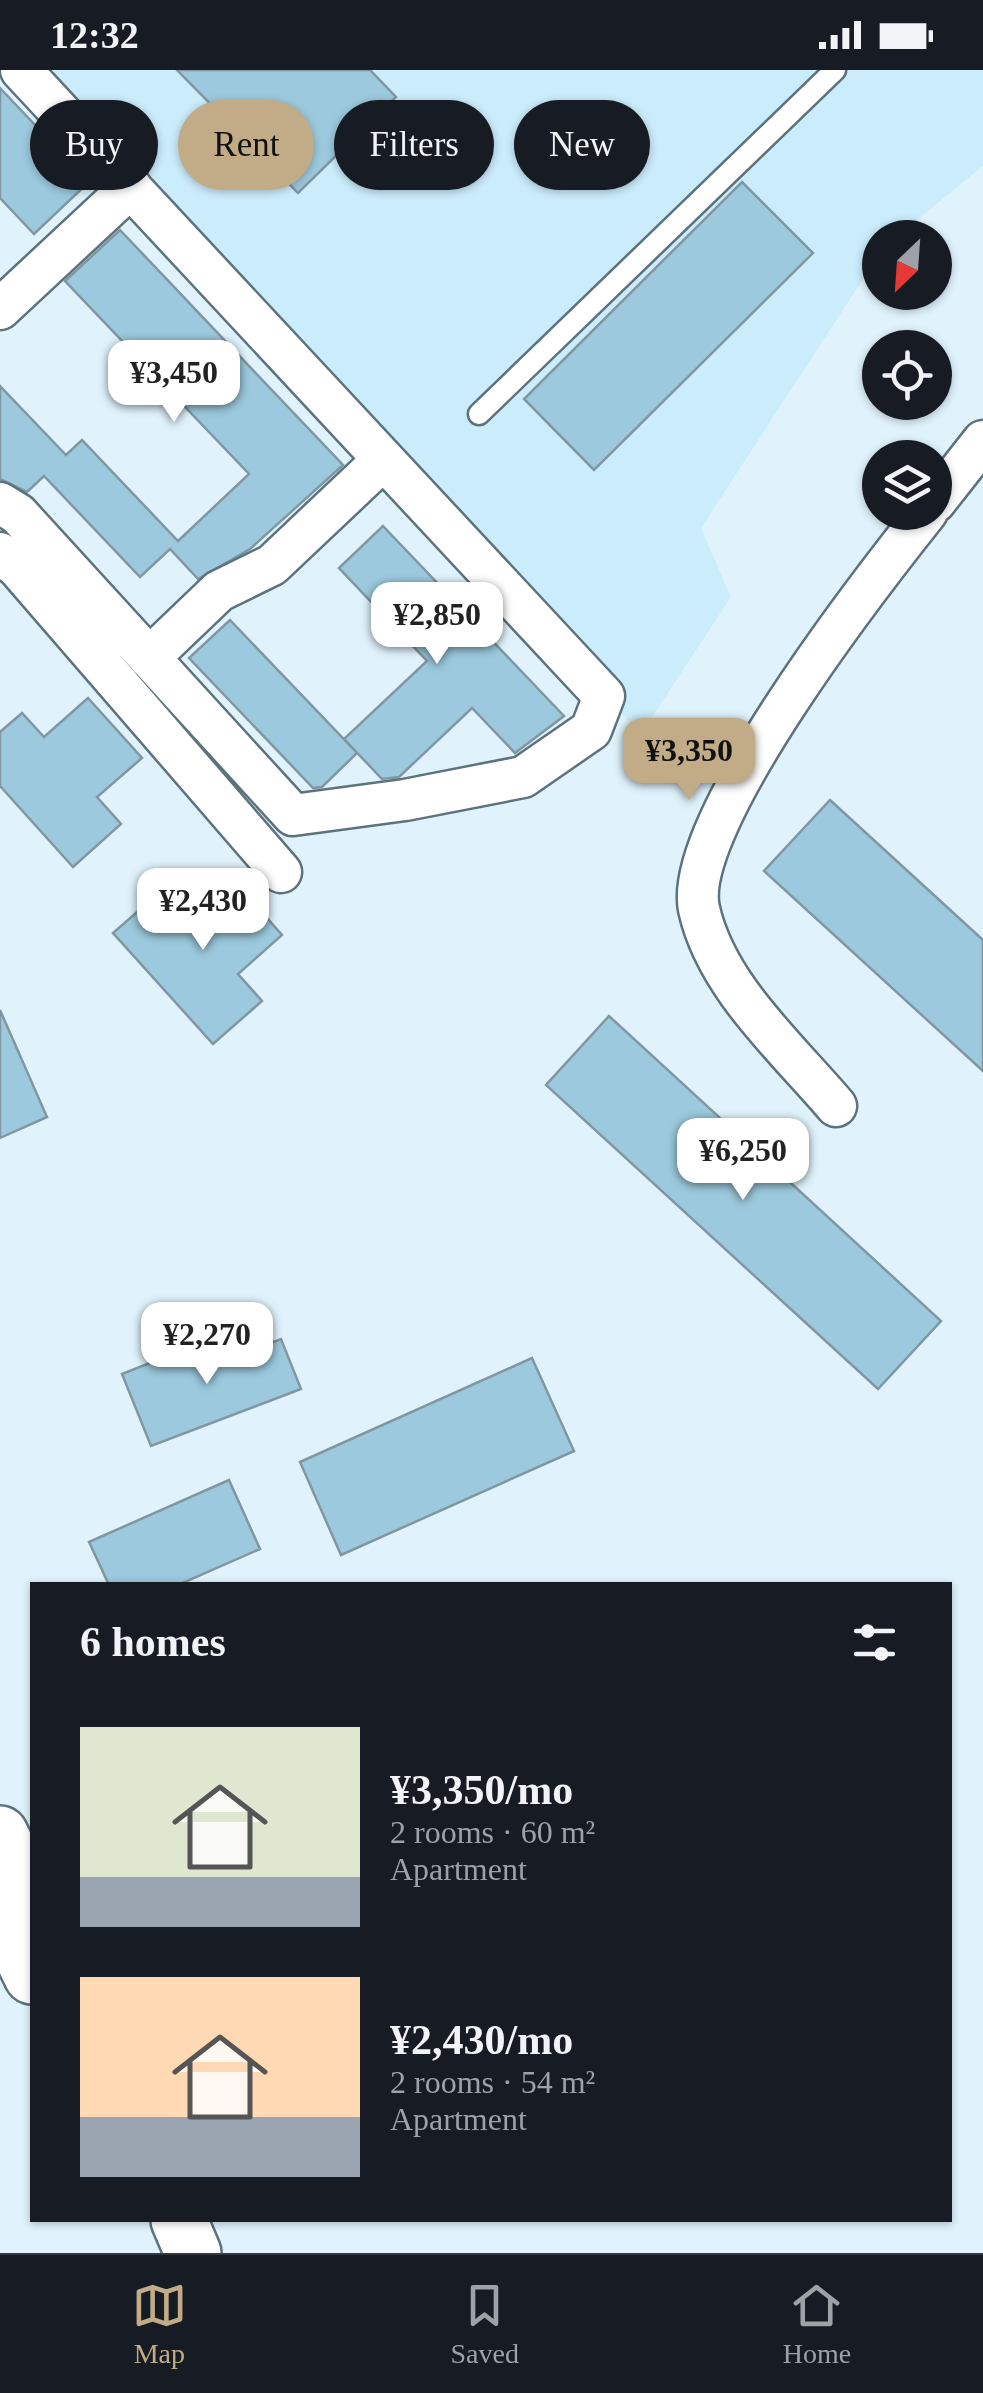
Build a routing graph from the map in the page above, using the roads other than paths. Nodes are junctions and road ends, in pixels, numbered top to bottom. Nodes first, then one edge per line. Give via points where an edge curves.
1 (21, 70) edge
2 (835, 70) edge
3 (49, 100) edge
4 (127, 190) edge
5 (135, 190) edge
6 (0, 309) edge
7 (479, 414) dead end
8 (983, 441) edge
9 (384, 460) junction
10 (952, 480) edge
11 (0, 502) edge
12 (913, 530) edge
13 (0, 553) edge
14 (149, 658) junction
15 (282, 872) dead end
16 (836, 1106) dead end
17 (0, 1834) edge
18 (30, 1895) edge
19 (0, 1910) edge
20 (30, 1972) edge
21 (143, 2222) edge
22 (180, 2222) edge
23 (156, 2253) edge
24 (193, 2253) edge

1 - 3 street
2 - 7 lane
4 - 6 street
5 - 9 street
8 - 10 street
9 - 14 street via 272,564 219,591
9 - 14 street via 604,696 592,730 522,777 292,815
11 - 14 street
12 - 16 street via 837,626 725,806 703,864 698,905 720,967
13 - 15 street
17 - 18 main road
19 - 20 main road
21 - 23 main road
22 - 24 main road

